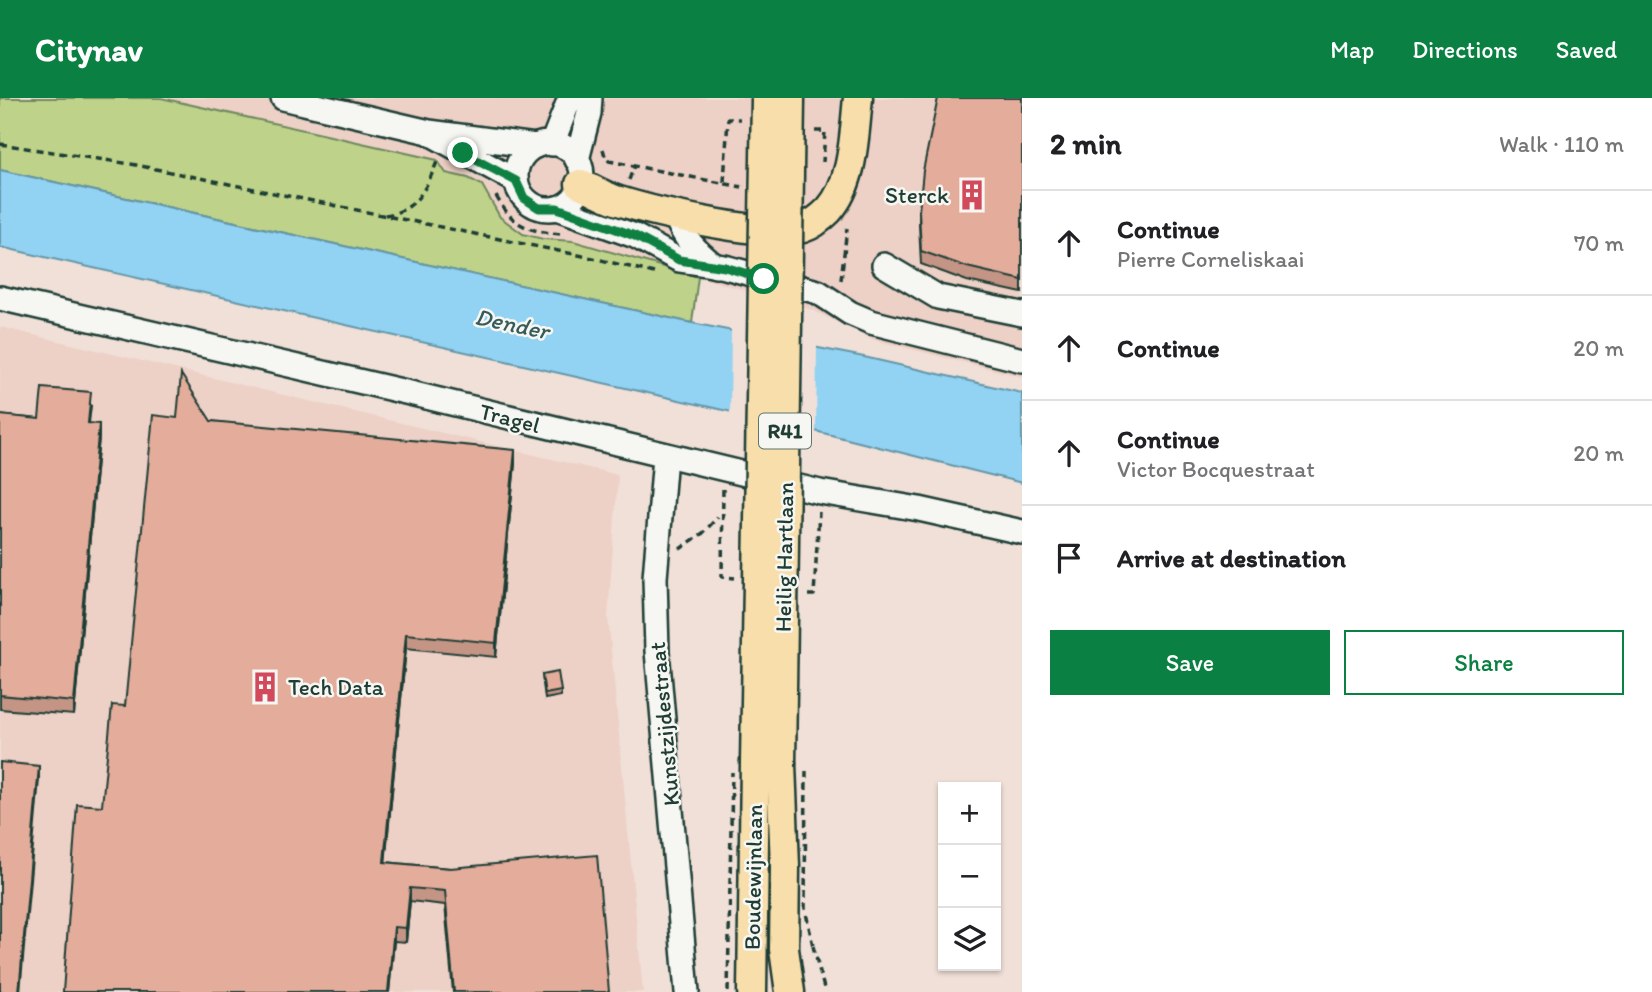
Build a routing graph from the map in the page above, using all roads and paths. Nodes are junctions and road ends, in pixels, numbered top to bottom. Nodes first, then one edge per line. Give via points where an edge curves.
1 (283, 98) edge
2 (570, 98) edge
3 (590, 98) edge
4 (766, 98) edge
5 (790, 98) edge
6 (858, 98) edge
7 (740, 119) dead end
8 (814, 131) dead end
9 (429, 132) junction
10 (824, 136) dead end
11 (0, 144) edge
12 (602, 144) dead end
13 (544, 145) junction
14 (440, 153) dead end
15 (579, 172) junction
16 (516, 181) junction
17 (492, 191) dead end
18 (557, 208) junction
19 (380, 215) junction
20 (676, 216) junction
21 (565, 234) dead end
22 (884, 265) dead end
23 (715, 266) junction
24 (657, 274) dead end
25 (0, 298) edge
26 (1022, 314) edge
27 (1022, 360) edge
28 (665, 456) junction
29 (724, 470) junction
30 (820, 492) junction
31 (718, 517) dead end
32 (1022, 532) edge
33 (676, 551) dead end
34 (735, 578) dead end
35 (808, 594) dead end
36 (768, 763) junction
37 (813, 946) dead end
38 (687, 992) edge
39 (752, 992) edge
40 (770, 992) edge
41 (790, 992) edge
42 (825, 992) edge

1 - 9 street
2 - 13 street
3 - 15 street
4 - 36 main road, Heilig Hartlaan / R41, bridge
5 - 36 main road, Heilig Hartlaan / R41, bridge
6 - 20 main road via 844,185 831,207 815,221 802,229 774,232
7 - 12 path via 728,119 724,182 609,161
8 - 10 path via 825,131
9 - 13 street
9 - 16 street
11 - 19 path via 131,164
13 - 15 street via 562,146
13 - 16 street via 521,159
14 - 19 path via 418,200 398,213
15 - 18 street via 575,195
15 - 20 main road via 616,200
16 - 18 street via 531,204
17 - 21 path via 519,225 541,233
18 - 23 street via 635,236 679,260
19 - 24 path
20 - 23 street via 694,249
22 - 26 street via 938,296
23 - 27 street via 818,292 849,313 895,329
25 - 28 street, Tragel
28 - 29 street, Tragel
28 - 38 street, Kunstzijdestraat via 655,578 657,651
29 - 30 street, Tragel
29 - 34 path via 722,577
30 - 32 street, Tragel
30 - 35 path via 814,595
31 - 33 path via 704,533
36 - 39 main road, Boudewijnlaan / R41
36 - 40 main road, Boudewijnlaan / R41 via 773,822
36 - 41 main road, Boudewijnlaan via 784,819 784,949
37 - 42 path

